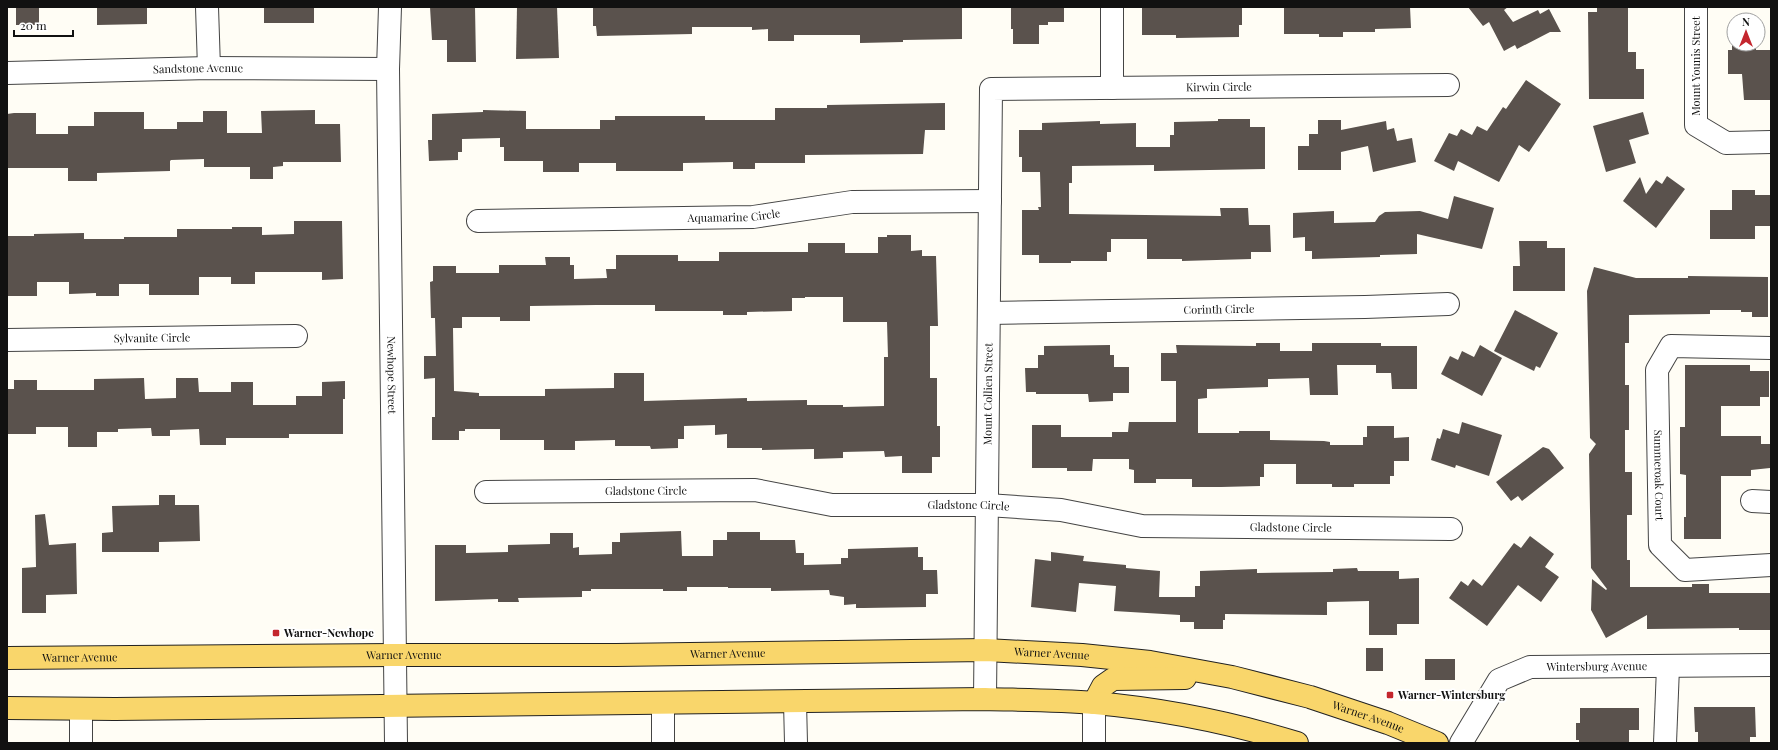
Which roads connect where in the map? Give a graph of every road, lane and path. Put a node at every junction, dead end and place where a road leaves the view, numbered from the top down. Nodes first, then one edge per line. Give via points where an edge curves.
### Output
1 (207, 7) edge
2 (390, 7) edge
3 (1112, 7) edge
4 (1696, 7) edge
5 (209, 68) junction
6 (388, 69) junction
7 (7, 73) edge
8 (1448, 85) dead end
9 (1112, 88) junction
10 (991, 89) joint
11 (1771, 142) edge
12 (990, 201) junction
13 (478, 221) dead end
14 (1448, 304) dead end
15 (989, 313) junction
16 (296, 336) dead end
17 (7, 340) edge
18 (1771, 348) edge
19 (486, 492) dead end
20 (987, 505) junction
21 (1450, 529) dead end
22 (1771, 565) edge
23 (986, 650) junction
24 (394, 655) junction
25 (7, 658) edge
26 (1771, 665) edge
27 (1668, 667) junction
28 (1232, 677) junction
29 (985, 699) junction
30 (795, 702) junction
31 (1094, 703) junction
32 (663, 704) junction
33 (395, 706) junction
34 (7, 708) edge
35 (81, 709) junction
36 (81, 743) edge
37 (396, 743) edge
38 (664, 743) edge
39 (796, 743) edge
40 (1094, 743) edge
41 (1297, 743) edge
42 (1437, 743) edge
43 (1461, 743) edge
44 (1665, 743) edge

1 - 5 street
2 - 6 street, Newhope Street
3 - 9 street
4 - 11 street, Mount Younis Street via 1696,125 1726,143
5 - 6 street, Sandstone Avenue
5 - 7 street, Sandstone Avenue
6 - 24 street, Newhope Street
8 - 9 street, Kirwin Circle
9 - 10 street, Kirwin Circle
10 - 12 street, Mount Collien Street
12 - 13 street, Aquamarine Circle via 852,202 753,217
12 - 15 street, Mount Collien Street
14 - 15 street, Corinth Circle via 1358,308
15 - 20 street, Mount Collien Street
16 - 17 street, Sylvanite Circle
18 - 22 street, Summeroak Court via 1671,346 1657,370 1660,545 1685,570
19 - 20 street, Gladstone Circle via 755,490 832,505
20 - 21 street, Gladstone Circle via 1061,510 1142,526
20 - 23 street, Mount Collien Street
23 - 24 main road, Warner Avenue
23 - 28 main road, Warner Avenue via 1082,655 1150,662
23 - 29 street, Mount Collien Street
24 - 25 main road, Warner Avenue
24 - 33 street, Newhope Street
26 - 27 street, Wintersburg Avenue
27 - 43 street, Wintersburg Avenue via 1530,667 1499,680
27 - 44 street
28 - 31 main road via 1112,679 1103,686
28 - 42 main road, Warner Avenue via 1310,697 1388,723
29 - 30 main road
29 - 31 main road
30 - 32 main road
30 - 39 street
31 - 40 street
31 - 41 main road via 1184,714
32 - 33 main road
32 - 38 street
33 - 35 main road
33 - 37 street, Newhope Street
34 - 35 main road
35 - 36 street

